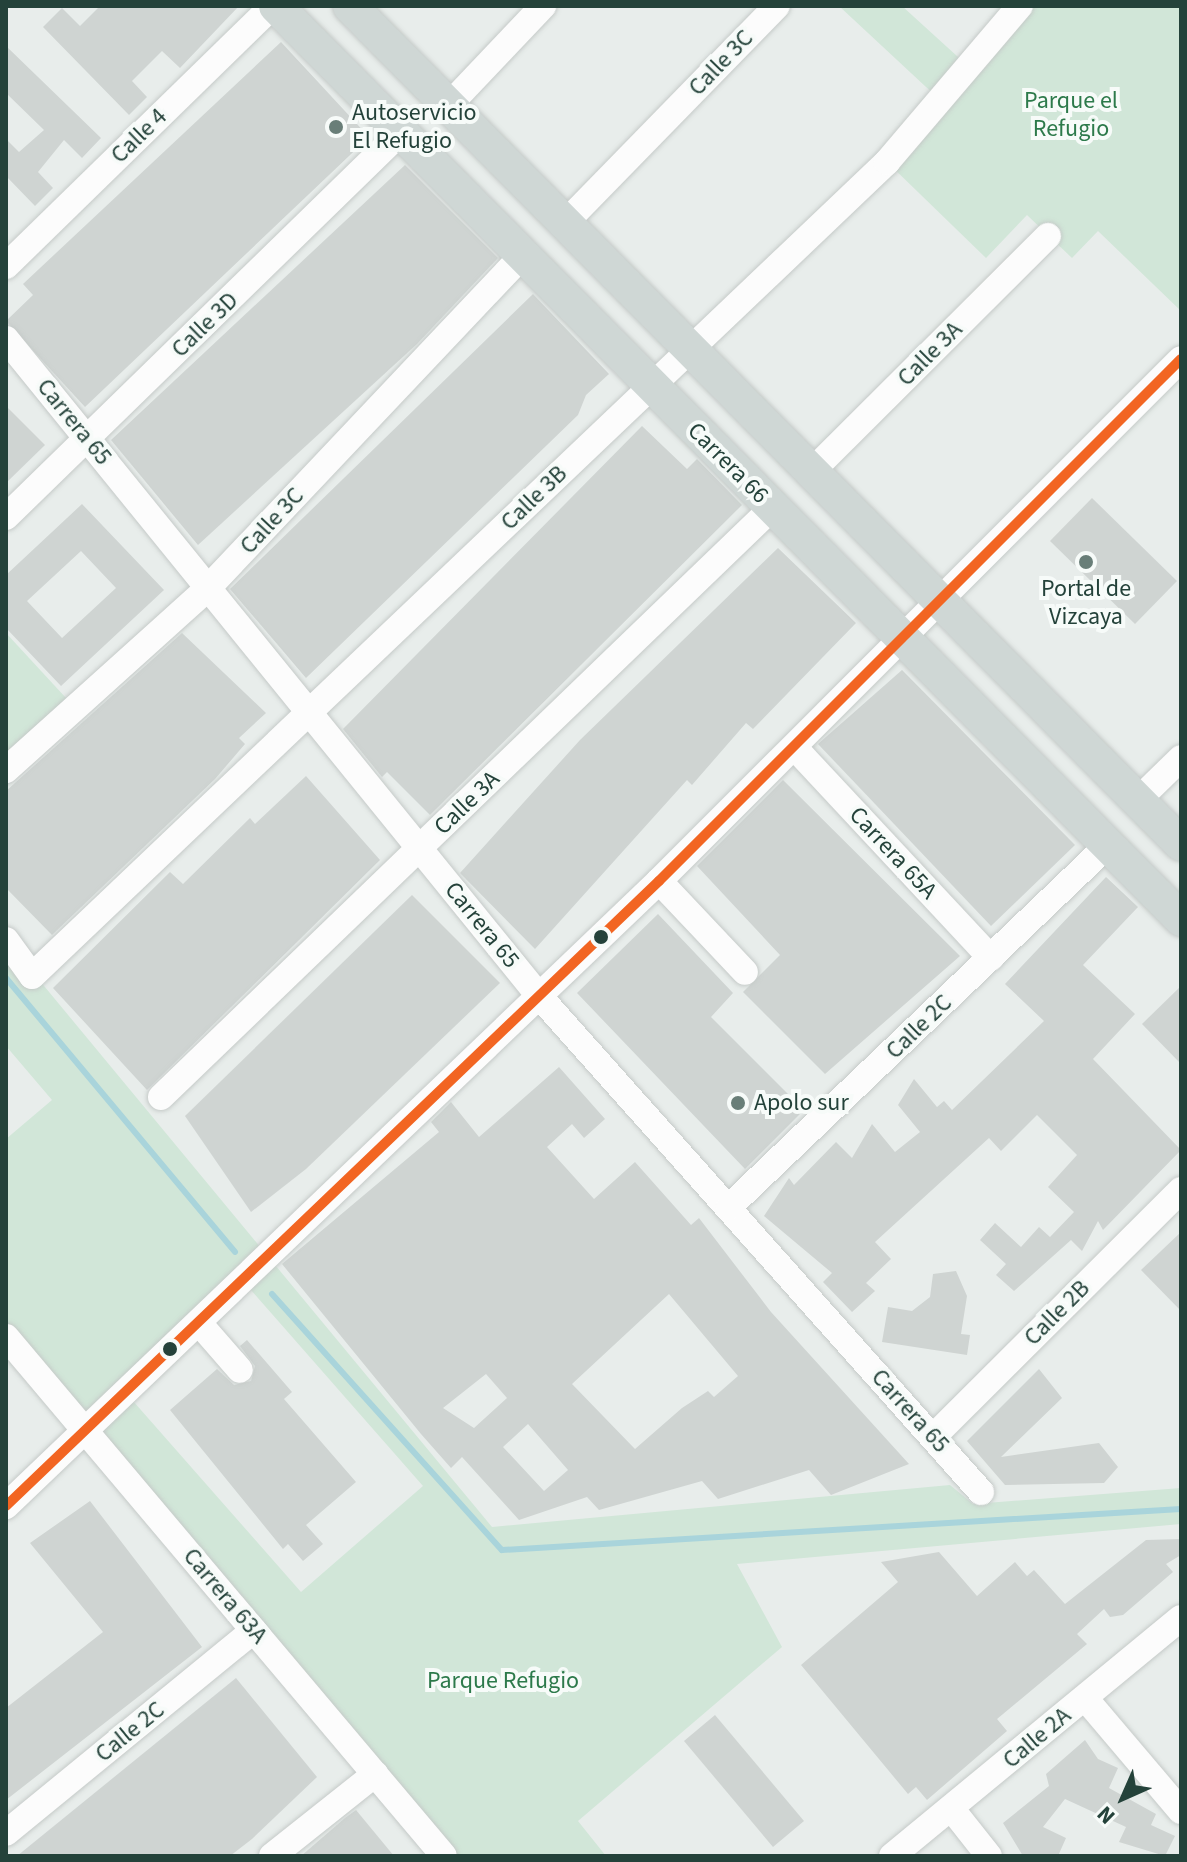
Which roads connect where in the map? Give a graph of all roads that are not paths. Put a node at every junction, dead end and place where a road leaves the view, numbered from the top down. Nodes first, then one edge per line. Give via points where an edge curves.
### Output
1 (274, 6) edge
2 (350, 6) edge
3 (543, 6) edge
4 (777, 6) edge
5 (1020, 6) edge
6 (449, 105) junction
7 (401, 132) junction
8 (565, 223) junction
9 (1048, 236) dead end
10 (522, 256) junction
11 (6, 266) edge
12 (6, 339) edge
13 (690, 349) junction
14 (1181, 359) edge
15 (651, 386) junction
16 (88, 440) junction
17 (812, 471) junction
18 (772, 508) junction
19 (6, 517) edge
20 (208, 588) junction
21 (942, 603) junction
22 (903, 639) junction
23 (309, 713) junction
24 (795, 748) junction
25 (1181, 758) edge
26 (6, 770) edge
27 (1138, 800) junction
28 (1181, 844) edge
29 (1108, 845) junction
30 (420, 849) junction
31 (659, 881) junction
32 (1181, 919) edge
33 (6, 940) edge
34 (991, 958) junction
35 (745, 972) dead end
36 (540, 997) junction
37 (161, 1097) dead end
38 (1181, 1190) edge
39 (729, 1207) junction
40 (199, 1323) junction
41 (6, 1337) edge
42 (240, 1370) dead end
43 (86, 1430) junction
44 (933, 1437) junction
45 (981, 1492) dead end
46 (6, 1506) edge
47 (1181, 1618) edge
48 (254, 1630) junction
49 (1085, 1698) junction
50 (375, 1774) junction
51 (951, 1808) junction
52 (1181, 1811) edge
53 (6, 1833) edge
54 (272, 1856) edge
55 (444, 1856) edge
56 (892, 1856) edge
57 (989, 1856) edge

1 - 7 main road, Carrera 66
1 - 11 street, Calle 4
2 - 6 main road
3 - 6 street
4 - 8 street, Calle 3C
5 - 13 street, Calle 3B via 887,162
6 - 8 main road
7 - 10 main road, Carrera 66
7 - 16 street, Calle 3D
8 - 13 main road
9 - 17 street, Calle 3A
10 - 15 main road, Carrera 66
10 - 20 street, Calle 3C
12 - 16 street, Carrera 65
13 - 15 street, Calle 3B
13 - 17 main road
14 - 21 street
15 - 18 main road, Carrera 66
15 - 23 street, Calle 3B
16 - 19 street, Calle 3D
16 - 20 street, Carrera 65
17 - 21 main road
18 - 22 main road, Carrera 66
18 - 30 street, Calle 3A
20 - 23 street, Carrera 65
20 - 26 street, Calle 3C
21 - 22 street
21 - 27 main road
22 - 24 street
22 - 29 main road, Carrera 66
23 - 30 street, Carrera 65
23 - 33 street, Calle 3B via 32,976
24 - 31 street
24 - 34 street, Carrera 65A
25 - 27 street
27 - 28 main road
29 - 32 main road, Carrera 66
29 - 34 street, Calle 2C
30 - 36 street, Carrera 65
30 - 37 street, Calle 3A
31 - 35 street
31 - 36 street
34 - 39 street, Calle 2C
36 - 39 street, Carrera 65
36 - 40 street
38 - 44 street, Calle 2B
39 - 44 street, Carrera 65
40 - 42 street
40 - 43 street
41 - 43 street, Carrera 63A
43 - 46 street
43 - 48 street, Carrera 63A
44 - 45 street, Carrera 65
47 - 49 street, Calle 2A
48 - 50 street, Carrera 63A
48 - 53 street, Calle 2C
49 - 51 street, Calle 2A
49 - 52 street
50 - 54 street
50 - 55 street, Carrera 63A
51 - 56 street, Calle 2A
51 - 57 street

